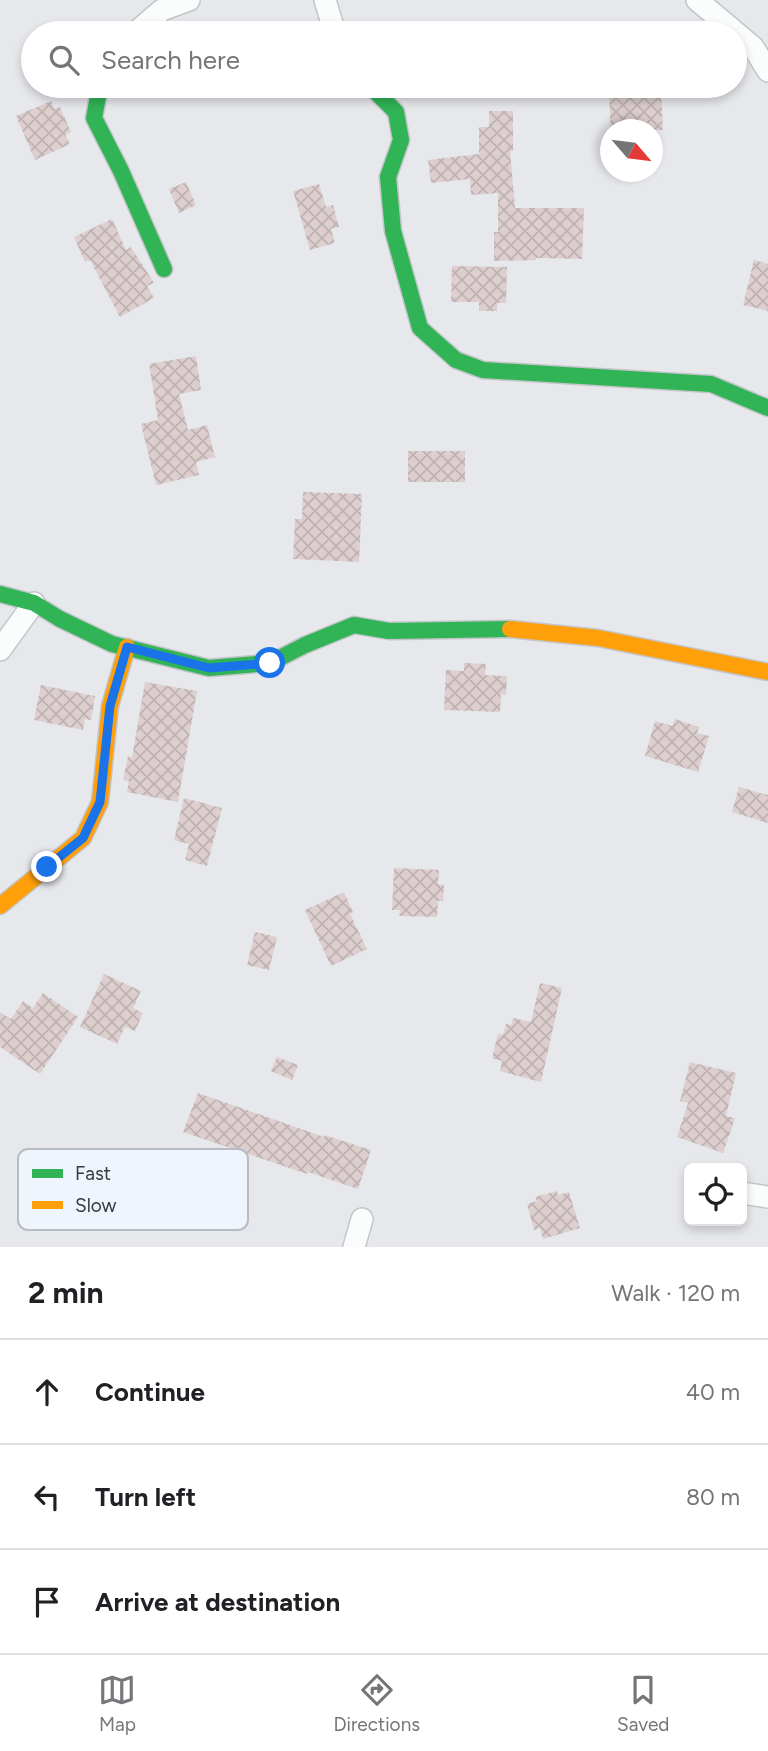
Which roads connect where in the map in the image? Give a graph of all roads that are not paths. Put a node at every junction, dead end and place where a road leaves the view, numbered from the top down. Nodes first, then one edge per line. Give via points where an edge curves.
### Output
1 (189, 0) edge
2 (325, 0) edge
3 (696, 0) edge
4 (149, 21) edge
5 (331, 21) edge
6 (721, 21) edge
7 (747, 42) edge
8 (768, 71) edge
9 (98, 98) edge
10 (382, 98) edge
11 (164, 269) dead end
12 (768, 408) edge
13 (0, 594) edge
14 (34, 603) junction
15 (127, 647) junction
16 (0, 650) edge
17 (768, 672) edge
18 (0, 906) edge
19 (747, 1194) edge
20 (768, 1197) edge
21 (362, 1219) dead end
22 (354, 1247) edge

1 - 4 street via 162,10
2 - 5 street
3 - 6 street
7 - 8 street
9 - 11 street via 94,118
10 - 12 street via 397,112 401,139 388,177 393,231 420,328 456,360 483,370 711,384
13 - 14 street
14 - 15 street
14 - 16 street
15 - 17 street via 209,668 270,663 354,625 389,631 501,628 598,638
15 - 18 street via 110,706 100,802 83,838
19 - 20 street
21 - 22 street

